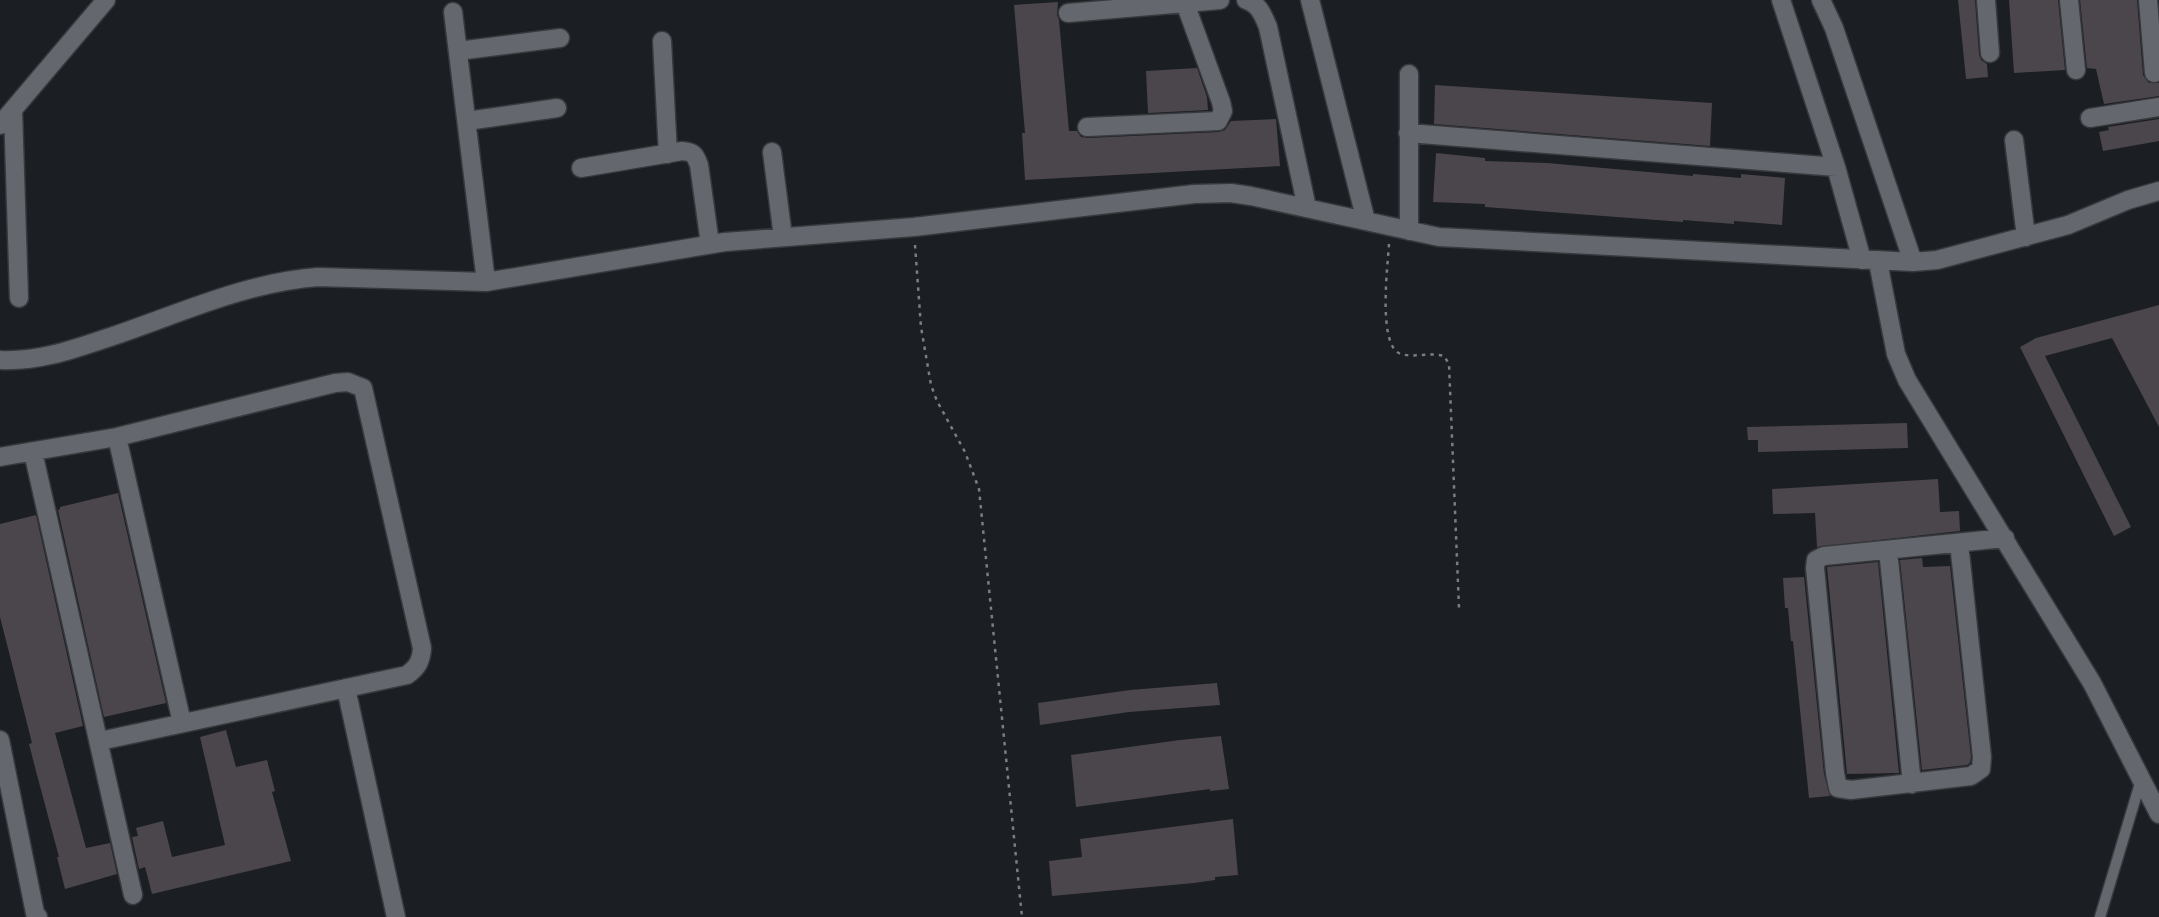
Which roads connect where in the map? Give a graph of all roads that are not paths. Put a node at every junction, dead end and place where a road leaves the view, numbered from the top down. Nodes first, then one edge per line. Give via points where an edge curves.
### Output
1 (106, 0) edge
2 (1220, 0) edge
3 (1246, 0) edge
4 (1310, 0) edge
5 (1782, 0) edge
6 (1821, 0) edge
7 (1986, 0) edge
8 (2069, 0) edge
9 (2148, 0) edge
10 (1185, 3) junction
11 (453, 12) dead end
12 (1068, 13) dead end
13 (560, 38) dead end
14 (662, 41) dead end
15 (458, 51) junction
16 (1990, 53) dead end
17 (2076, 70) dead end
18 (2154, 73) dead end
19 (1409, 74) dead end
20 (2159, 107) edge
21 (557, 108) dead end
22 (13, 110) junction
23 (2090, 117) dead end
24 (467, 121) junction
25 (0, 125) edge
26 (1087, 127) dead end
27 (1408, 133) junction
28 (2014, 140) dead end
29 (772, 152) dead end
30 (668, 154) junction
31 (1836, 167) junction
32 (581, 168) dead end
33 (2159, 191) edge
34 (1307, 208) junction
35 (1366, 221) junction
36 (1409, 231) junction
37 (783, 237) junction
38 (2026, 237) junction
39 (710, 244) junction
40 (1870, 261) junction
41 (1913, 262) junction
42 (9, 270) edge
43 (486, 282) junction
44 (19, 298) dead end
45 (0, 360) edge
46 (117, 438) junction
47 (33, 452) junction
48 (0, 457) edge
49 (2005, 538) junction
50 (1959, 543) junction
51 (1888, 550) junction
52 (346, 688) junction
53 (181, 723) junction
54 (0, 740) edge
55 (100, 741) junction
56 (2141, 779) junction
57 (1912, 783) junction
58 (2159, 814) edge
59 (133, 895) dead end
60 (38, 917) edge
61 (396, 917) edge
62 (2100, 917) edge

1 - 22 street
2 - 10 street
3 - 34 street via 1260,10 1268,27
4 - 35 street
5 - 31 street
6 - 41 street
7 - 16 street
8 - 17 street
9 - 18 street
10 - 12 street
10 - 26 street via 1221,103 1219,121
11 - 15 street
13 - 15 street
14 - 30 street
15 - 24 street
19 - 27 street
20 - 23 street
21 - 24 street
22 - 25 street
22 - 42 street
24 - 43 street
27 - 31 street
27 - 36 street
28 - 38 street
29 - 37 street
30 - 32 street
30 - 39 street via 696,155
31 - 40 street
33 - 38 street
34 - 35 street
34 - 37 street via 1213,193
35 - 36 street
36 - 40 street via 1491,241
37 - 39 street
38 - 41 street
39 - 43 street
40 - 41 street
40 - 49 street via 1901,368
42 - 44 street
43 - 45 street via 294,279 260,286 68,351
46 - 47 street
46 - 52 street via 335,383 363,388 422,648 421,661 407,675
46 - 53 street
47 - 48 street
47 - 55 street
49 - 50 street
49 - 56 street via 2092,682
50 - 51 street
50 - 57 street via 1981,769 1970,776
51 - 57 street
51 - 57 street via 1824,556 1815,564 1835,773 1838,788 1845,790
52 - 53 street
52 - 61 street
53 - 55 street
54 - 60 street
55 - 59 street
56 - 58 street
56 - 62 lane

